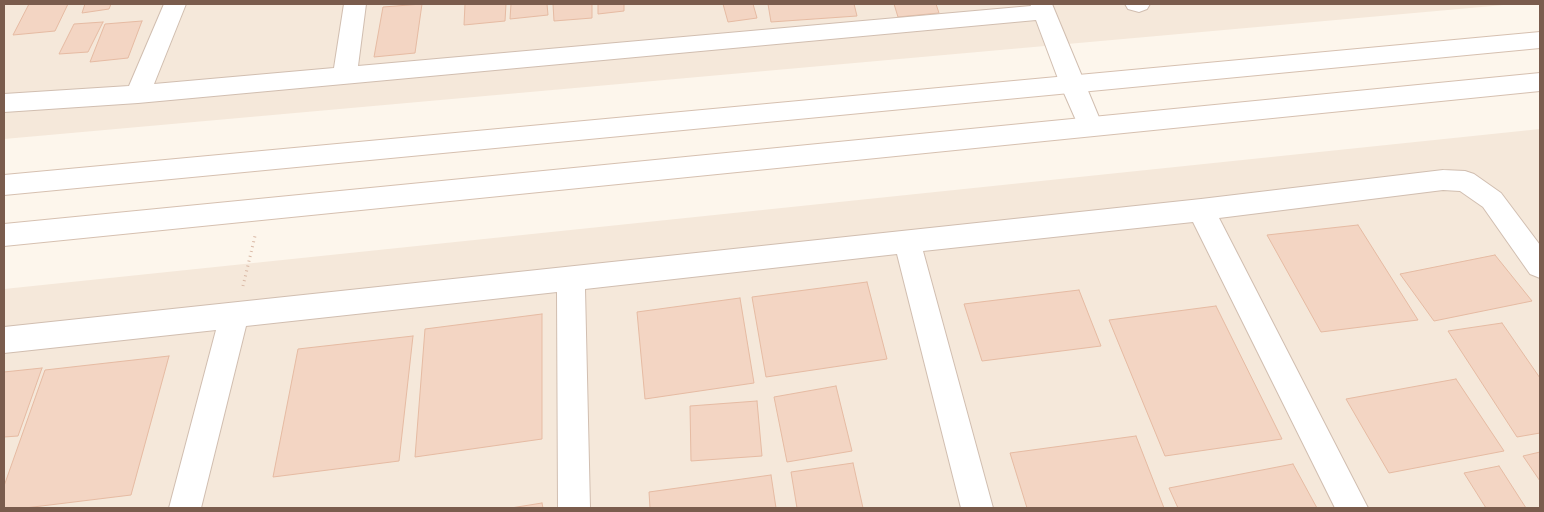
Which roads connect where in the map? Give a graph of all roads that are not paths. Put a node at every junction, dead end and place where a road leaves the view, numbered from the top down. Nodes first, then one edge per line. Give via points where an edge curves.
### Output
1 (175, 4) edge
2 (355, 4) edge
3 (1043, 8) edge
4 (949, 12) edge
5 (1540, 40) edge
6 (345, 75) junction
7 (1540, 82) edge
8 (1072, 84) junction
9 (138, 94) junction
10 (4, 103) edge
11 (1091, 127) junction
12 (4, 185) edge
13 (1201, 210) junction
14 (4, 235) edge
15 (907, 242) junction
16 (1540, 266) edge
17 (571, 278) junction
18 (235, 314) junction
19 (4, 340) edge
20 (185, 508) edge
21 (574, 508) edge
22 (977, 508) edge
23 (1352, 508) edge

1 - 9 street
2 - 6 street
3 - 4 street
3 - 8 street
4 - 6 street
5 - 8 street
6 - 9 street
7 - 11 street
8 - 11 street
8 - 12 street
9 - 10 street
11 - 14 street
13 - 15 street
13 - 16 street via 1443,180 1465,181 1492,200
13 - 23 street
15 - 17 street
15 - 22 street
17 - 18 street
17 - 21 street
18 - 19 street
18 - 20 street

